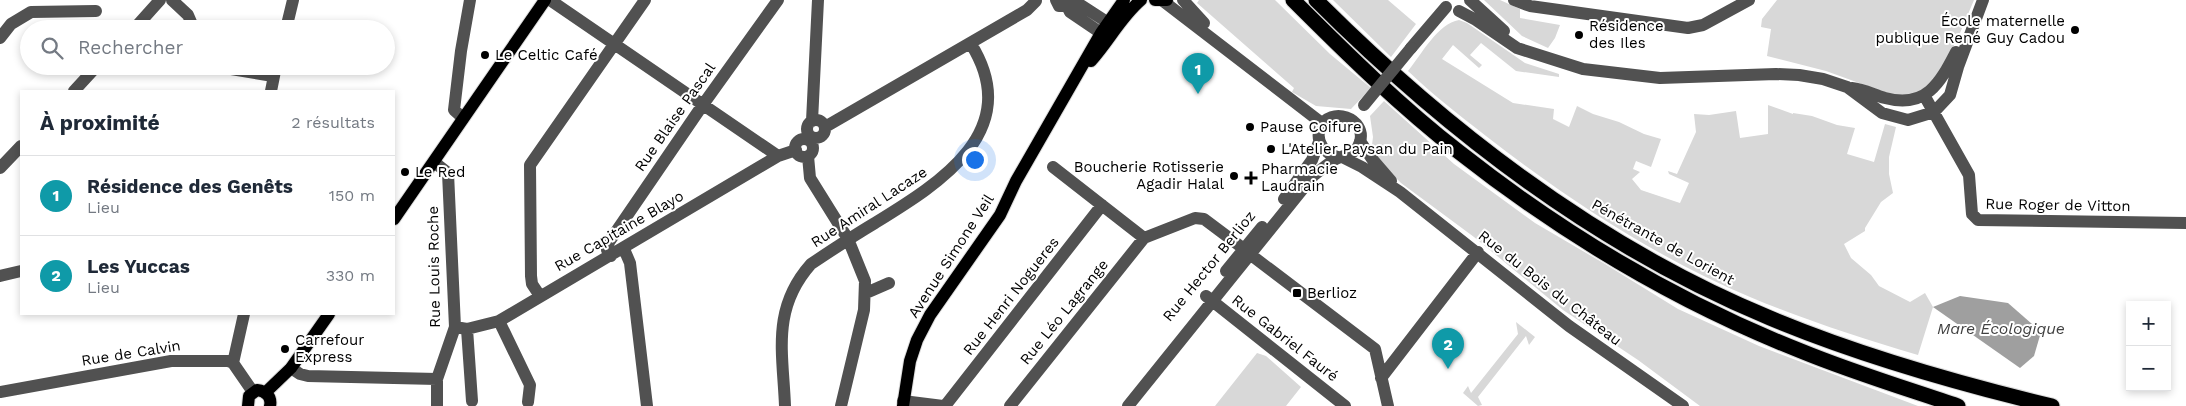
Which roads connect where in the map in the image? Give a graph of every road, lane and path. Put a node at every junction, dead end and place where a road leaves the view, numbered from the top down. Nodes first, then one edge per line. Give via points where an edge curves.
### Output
1 (160, 0) edge
2 (172, 0) edge
3 (293, 0) edge
4 (470, 0) edge
5 (545, 0) edge
6 (550, 0) edge
7 (645, 0) edge
8 (778, 0) edge
9 (818, 0) edge
10 (1124, 0) edge
11 (1141, 0) edge
12 (1161, 0) edge
13 (1183, 0) edge
14 (1281, 0) edge
15 (1292, 0) edge
16 (1316, 0) edge
17 (1328, 0) edge
18 (1469, 0) edge
19 (1514, 0) edge
20 (1750, 0) edge
21 (1982, 0) edge
22 (1054, 1) edge
23 (1444, 2) edge
24 (96, 11) dead end
25 (1459, 11) junction
26 (142, 20) edge
27 (190, 20) edge
28 (288, 20) edge
29 (1104, 27) junction
30 (0, 38) edge
31 (614, 44) junction
32 (972, 44) junction
33 (1540, 57) junction
34 (1239, 58) junction
35 (89, 75) edge
36 (274, 75) edge
37 (1076, 78) junction
38 (1847, 87) junction
39 (75, 90) edge
40 (271, 90) edge
41 (1390, 94) junction
42 (1924, 94) junction
43 (702, 106) junction
44 (1934, 112) junction
45 (1443, 117) junction
46 (463, 118) junction
47 (1354, 121) junction
48 (1323, 124) junction
49 (810, 139) junction
50 (1360, 141) junction
51 (1320, 142) junction
52 (20, 147) edge
53 (778, 156) junction
54 (1340, 157) junction
55 (434, 162) junction
56 (1053, 167) dead end
57 (0, 168) edge
58 (1400, 192) junction
59 (1102, 205) junction
60 (395, 218) edge
61 (2186, 223) edge
62 (1144, 238) junction
63 (848, 239) junction
64 (624, 248) junction
65 (1247, 252) junction
66 (1478, 252) junction
67 (611, 256) junction
68 (20, 271) edge
69 (0, 276) edge
70 (890, 283) dead end
71 (866, 293) junction
72 (540, 296) junction
73 (1209, 299) junction
74 (244, 315) edge
75 (328, 315) edge
76 (499, 321) junction
77 (461, 328) junction
78 (233, 363) junction
79 (291, 368) junction
80 (1381, 378) junction
81 (437, 379) junction
82 (0, 392) edge
83 (259, 392) junction
84 (472, 401) dead end
85 (528, 402) dead end
86 (903, 403) edge
87 (1128, 404) edge
88 (248, 406) edge
89 (270, 406) edge
90 (436, 406) edge
91 (647, 406) edge
92 (785, 406) edge
93 (840, 406) edge
94 (944, 406) edge
95 (1010, 406) edge
96 (1345, 406) edge
97 (1388, 406) edge
98 (1683, 406) edge
99 (1958, 406) edge
100 (2052, 406) edge

1 - 26 street
2 - 27 street
3 - 28 street
4 - 46 street via 454,110
5 - 46 main road
6 - 31 street
7 - 31 street
8 - 43 street, Rue Blaise Pascal
9 - 49 street
10 - 29 main road, Avenue Simone Veil
11 - 37 main road, Avenue Simone Veil
12 - 34 street
13 - 34 street
14 - 41 highway via 1316,34
15 - 41 highway
16 - 45 highway, Pénétrante de Lorient
17 - 45 highway
18 - 25 street
18 - 33 street via 1517,43
19 - 20 street via 1530,6 1688,28 1703,25
21 - 42 street via 1943,78
21 - 44 street via 1950,95
22 - 29 street via 1076,2
22 - 32 street, Rue Capitaine Blayo via 1027,10
23 - 25 street via 1452,11
23 - 47 street, bridge
24 - 30 street via 31,12 11,24
25 - 33 street via 1517,48
29 - 37 main road, Avenue Simone Veil
31 - 43 street
31 - 72 street via 530,165 531,276
32 - 49 street, Rue Capitaine Blayo
32 - 63 street, Rue Amiral Lacaze via 985,70 989,93 984,123 974,141 938,182
33 - 38 street via 1583,69 1641,76 1682,78 1776,74 1823,79
34 - 48 street
35 - 39 street
36 - 40 street
37 - 86 main road, Avenue Simone Veil via 1000,215 930,315 910,361
38 - 42 street via 1896,100
38 - 44 street via 1882,113 1895,118 1908,120
41 - 99 highway via 1459,152 1545,215 1676,293 1800,351
42 - 44 street, Rue Roger de Vitton
43 - 53 street
43 - 67 street, Rue Blaise Pascal via 609,242 607,250
44 - 61 street, Rue Roger de Vitton via 1969,175 1972,214 1978,220
45 - 100 highway, Pénétrante de Lorient via 1512,170 1597,227 1684,277 1768,318 1900,366
46 - 55 main road
47 - 48 street via 1338,116
47 - 50 street via 1360,130
48 - 51 street
49 - 53 street, Rue Capitaine Blayo
49 - 63 street via 810,178
50 - 54 street via 1354,152
50 - 58 street, Rue du Bois du Château
51 - 54 street via 1326,153
51 - 65 street, Rue Hector Berlioz via 1312,160
52 - 57 street
53 - 64 street, Rue Capitaine Blayo
54 - 58 street, Rue du Bois du Château
54 - 65 street, Rue Hector Berlioz via 1314,175
55 - 60 main road
55 - 77 street, Rue Louis Roche via 448,173
56 - 59 street
58 - 66 street, Rue du Bois du Château
59 - 62 street
59 - 94 street, Rue Henri Nogueres
62 - 65 street via 1195,218 1204,219
62 - 95 street, Rue Léo Lagrange
63 - 71 street via 865,281
63 - 92 street, Rue Amiral Lacaze via 811,264 792,290 782,329 780,358
64 - 67 street, Rue Capitaine Blayo
64 - 91 street via 630,263
65 - 73 street, Rue Hector Berlioz
65 - 80 street via 1375,349
66 - 80 street
66 - 98 street, Rue du Bois du Château via 1569,326
67 - 72 street, Rue Capitaine Blayo
68 - 69 street
70 - 71 street
71 - 93 street
72 - 76 street, Rue Capitaine Blayo
73 - 87 street, Rue Hector Berlioz
73 - 96 street, Rue Gabriel Fauré
74 - 78 street
75 - 79 main road
76 - 77 street, Rue Capitaine Blayo
76 - 85 street via 530,385
77 - 81 street, Rue Louis Roche
77 - 84 street
78 - 82 street, Rue de Calvin via 171,361
78 - 83 street
79 - 81 street via 308,376
79 - 83 main road
80 - 97 street
81 - 90 street, Rue Louis Roche
83 - 88 main road via 247,401
83 - 89 main road via 271,402
86 - 94 street

